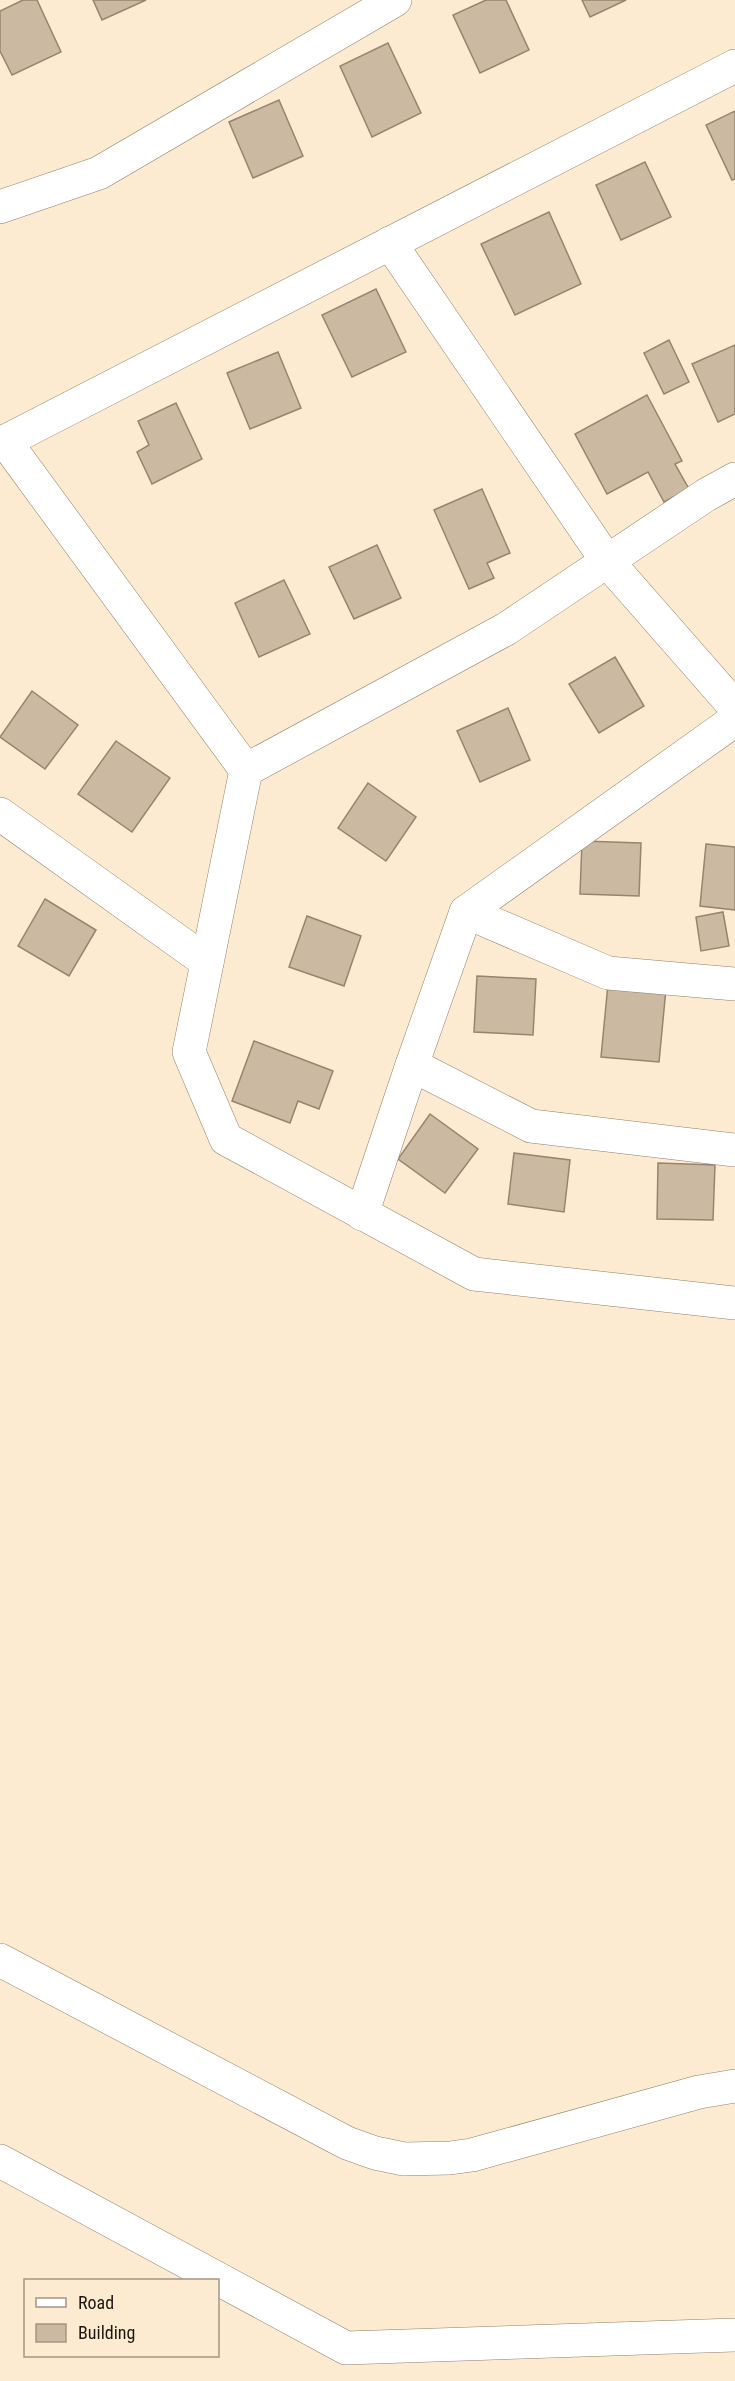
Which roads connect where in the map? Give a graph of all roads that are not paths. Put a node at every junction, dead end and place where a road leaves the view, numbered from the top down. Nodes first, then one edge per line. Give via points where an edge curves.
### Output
1 (395, 0) edge
2 (735, 66) edge
3 (0, 207) edge
4 (390, 243) junction
5 (3, 442) edge
6 (735, 479) edge
7 (607, 561) junction
8 (735, 707) edge
9 (735, 720) edge
10 (246, 770) junction
11 (0, 814) edge
12 (466, 912) junction
13 (207, 962) junction
14 (735, 984) edge
15 (412, 1065) junction
16 (735, 1150) edge
17 (362, 1214) junction
18 (735, 1303) edge
19 (0, 1960) edge
20 (735, 2086) edge
21 (0, 2161) edge
22 (218, 2279) edge
23 (219, 2279) edge
24 (735, 2335) edge

1 - 3 street via 99,173
2 - 4 street
4 - 5 street
4 - 7 street
5 - 10 street
6 - 7 street
7 - 8 street
7 - 10 street via 506,629
9 - 12 street
10 - 13 street
11 - 13 street
12 - 14 street via 608,973
12 - 15 street
13 - 17 street via 189,1052 225,1139
15 - 16 street via 531,1126
15 - 17 street
17 - 18 street via 474,1274
19 - 20 street via 347,2143 404,2159 472,2155 699,2092
21 - 22 street
23 - 24 street via 346,2348

